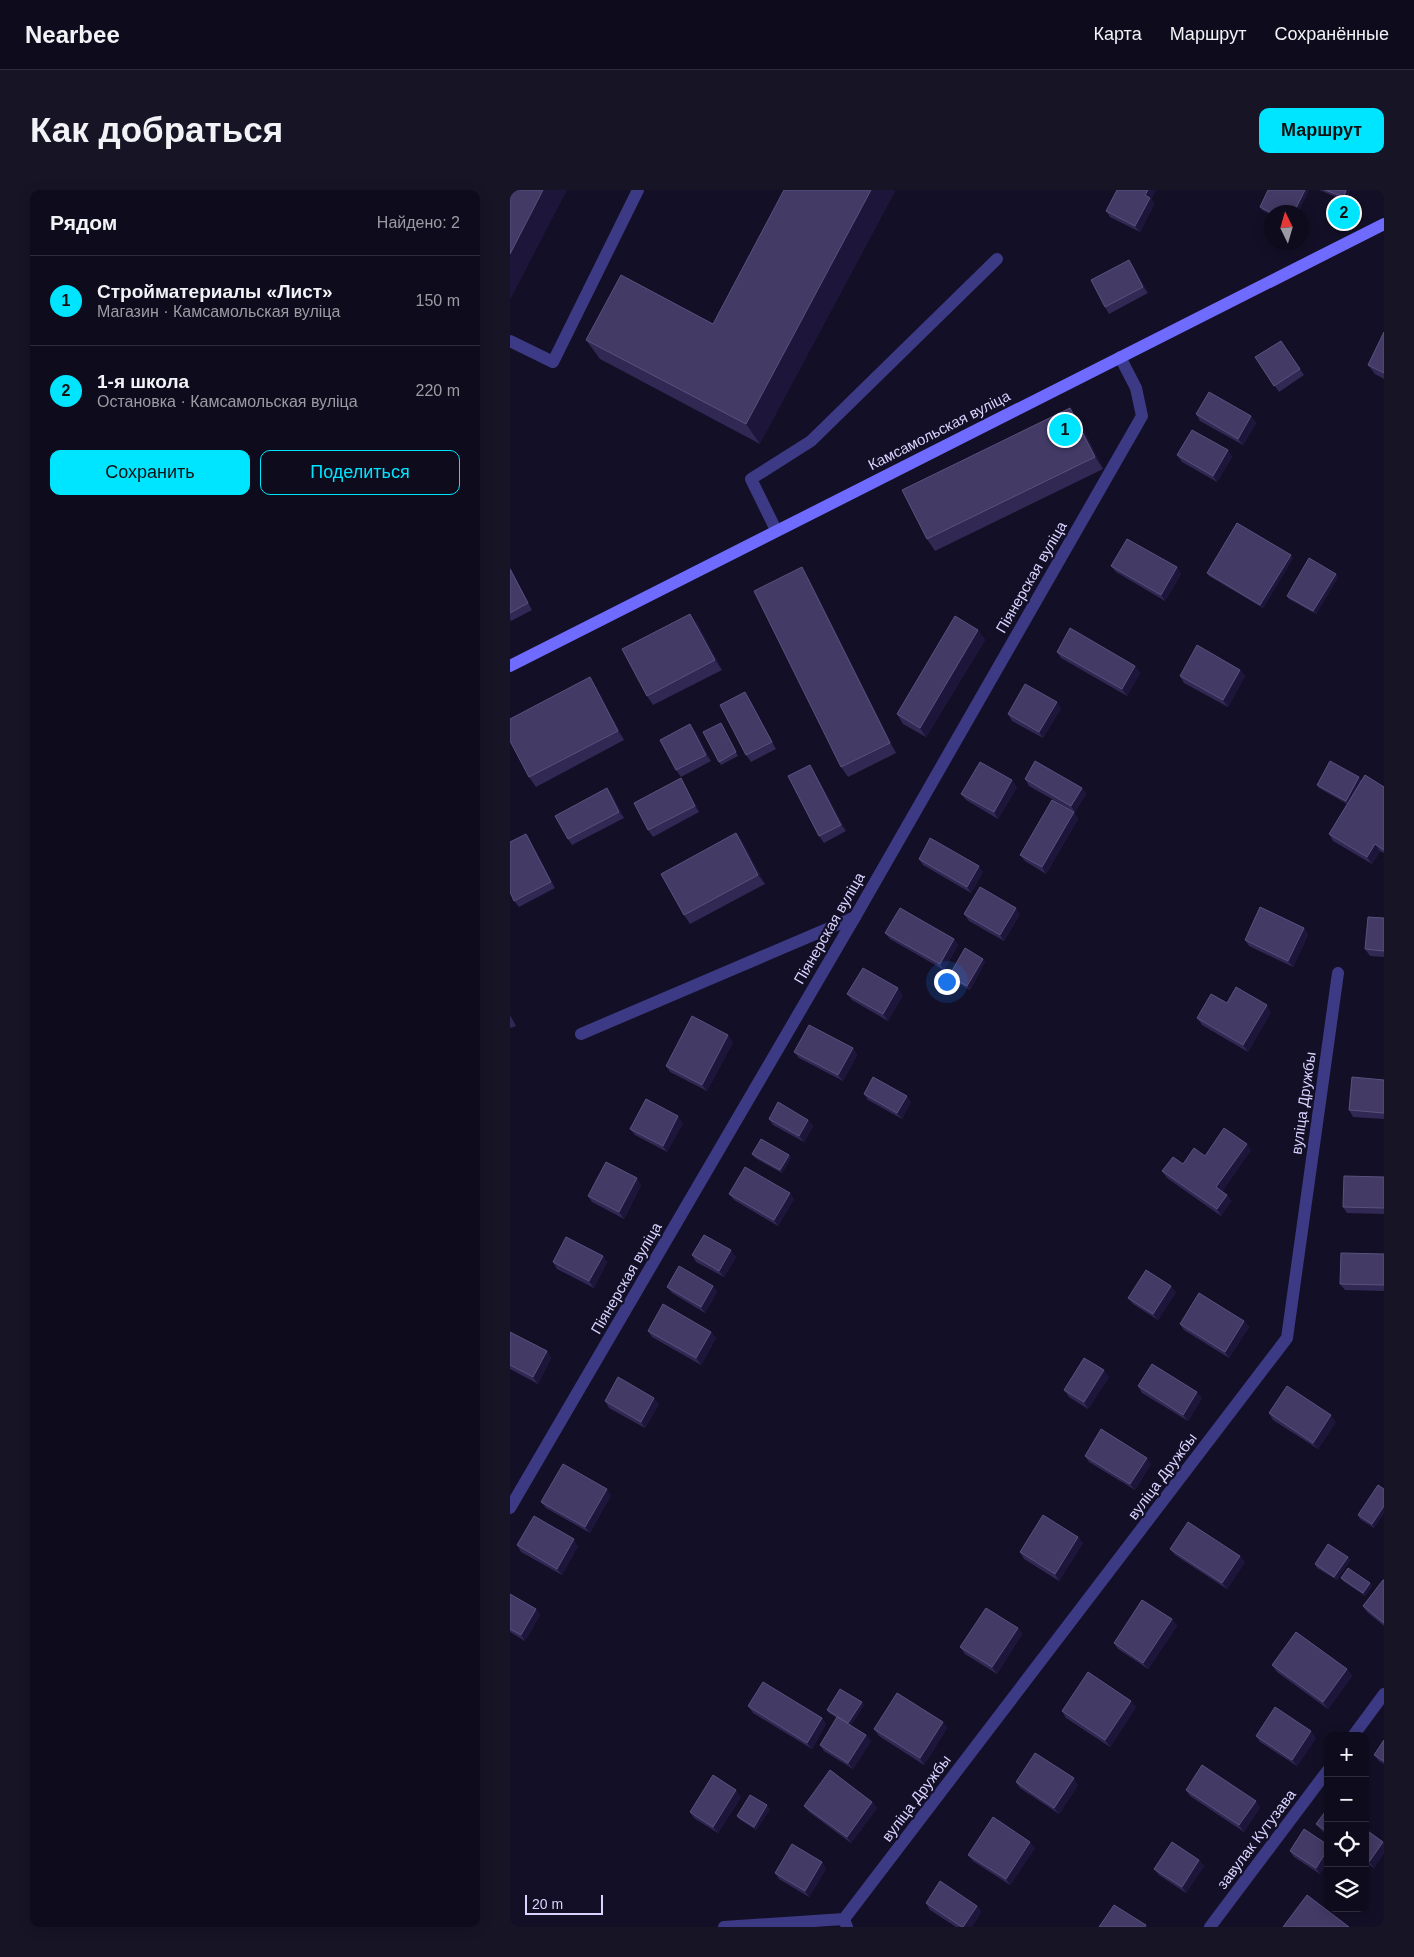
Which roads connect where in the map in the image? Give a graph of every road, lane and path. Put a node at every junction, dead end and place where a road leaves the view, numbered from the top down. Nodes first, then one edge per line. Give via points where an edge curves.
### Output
1 (638, 190) edge
2 (1384, 224) edge
3 (998, 259) dead end
4 (510, 341) edge
5 (1120, 357) junction
6 (776, 530) junction
7 (510, 666) edge
8 (855, 917) junction
9 (1338, 974) dead end
10 (581, 1034) dead end
11 (510, 1508) edge
12 (1384, 1694) edge
13 (1356, 1732) edge
14 (1324, 1775) edge
15 (845, 1923) edge
16 (724, 1927) edge
17 (1210, 1927) edge

1 - 4 street via 553,362
2 - 5 main road, Камсамольская вуліца
3 - 6 street via 811,441 751,479
5 - 6 main road, Камсамольская вуліца
5 - 8 street, Піянерская вуліца via 1136,388 1142,416
6 - 7 main road, Камсамольская вуліца
8 - 10 street
8 - 11 street, Піянерская вуліца
9 - 15 street, вуліца Дружбы via 1287,1338
12 - 13 street
14 - 17 street, завулак Кутузава
15 - 16 street

